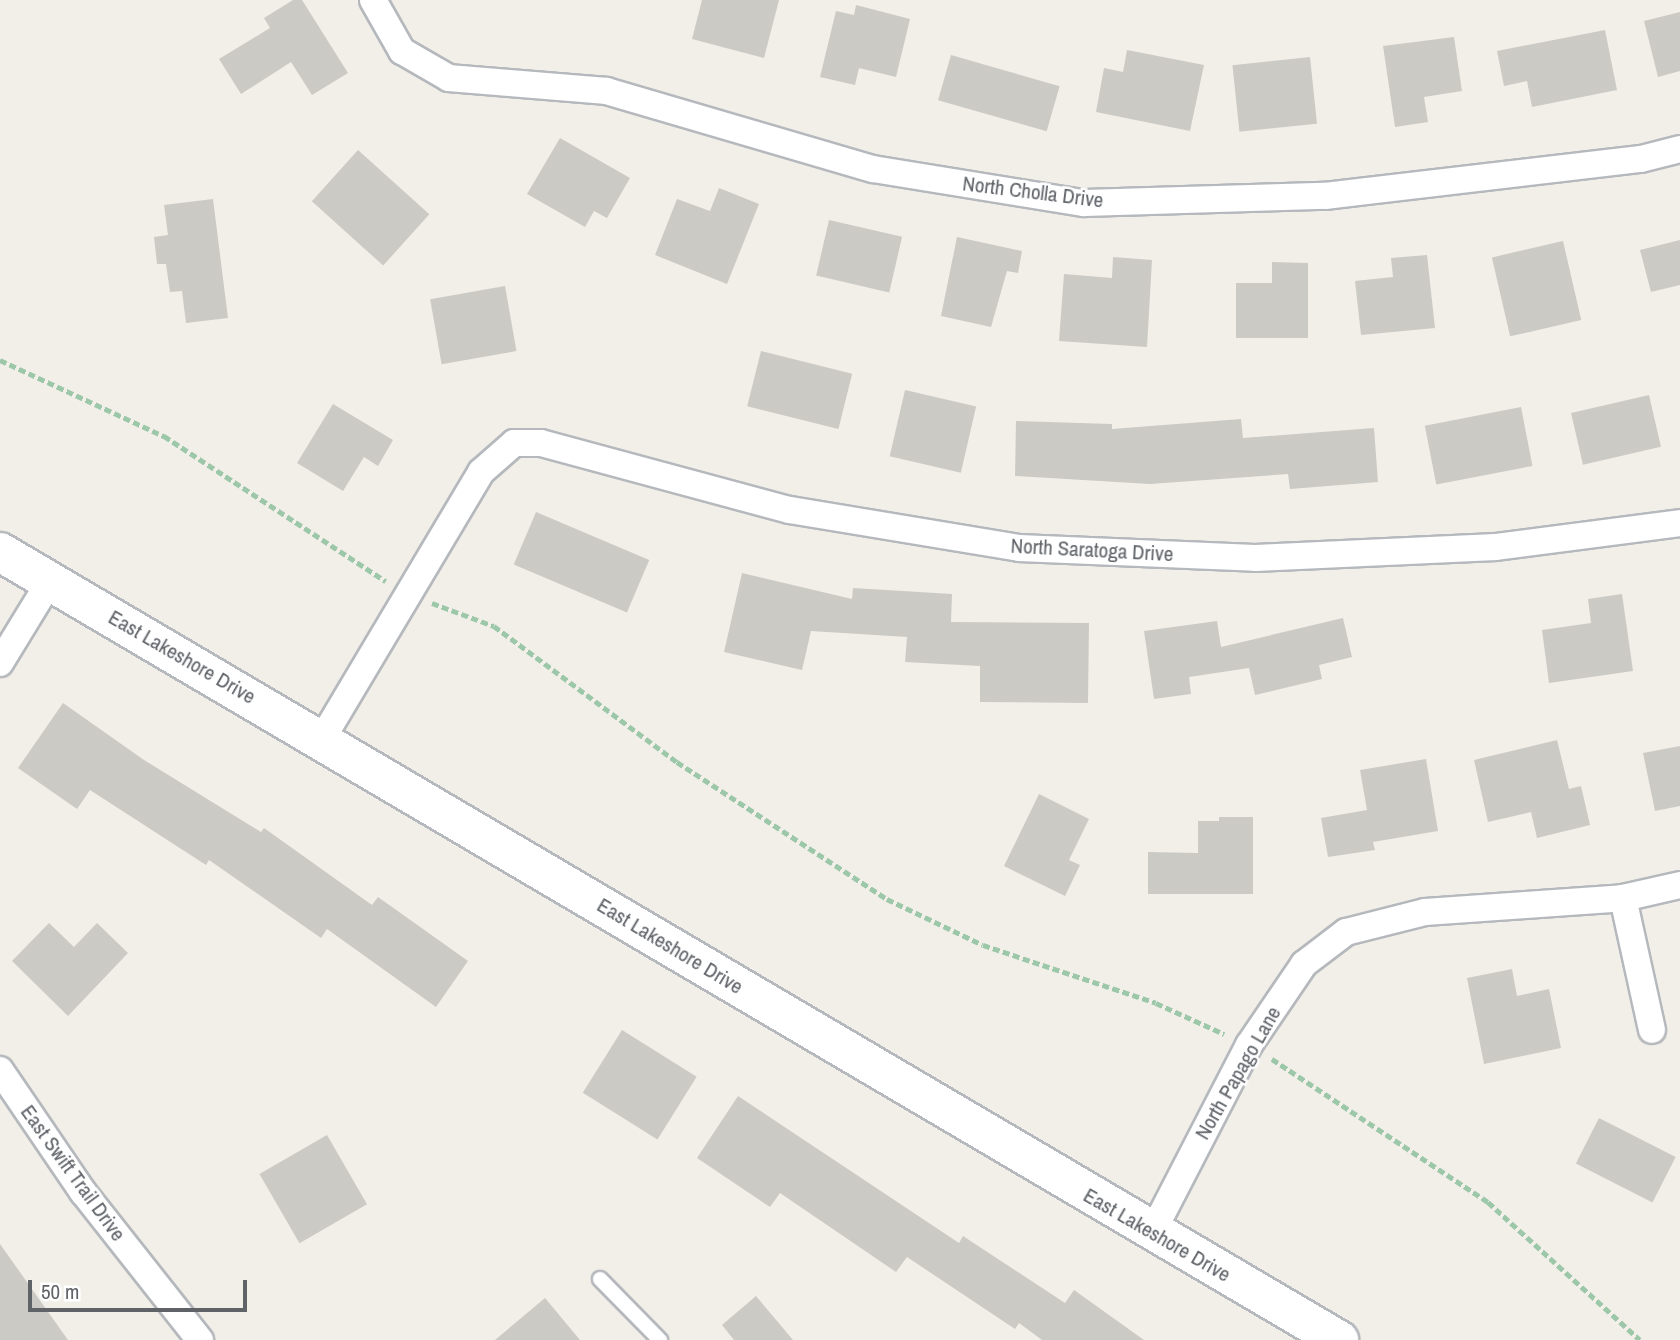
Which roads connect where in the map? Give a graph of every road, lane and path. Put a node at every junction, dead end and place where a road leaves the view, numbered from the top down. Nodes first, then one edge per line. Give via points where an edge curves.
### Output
1 (373, 0) edge
2 (1680, 149) edge
3 (0, 360) edge
4 (1680, 523) edge
5 (0, 552) edge
6 (50, 581) junction
7 (409, 594) junction
8 (0, 663) edge
9 (322, 739) junction
10 (1680, 885) edge
11 (1623, 898) junction
12 (1652, 1030) dead end
13 (1249, 1045) junction
14 (0, 1070) edge
15 (1152, 1233) junction
16 (600, 1279) dead end
17 (200, 1340) edge
18 (660, 1340) edge
19 (1339, 1340) edge
20 (1640, 1340) edge

1 - 2 street, North Cholla Drive via 402,51 449,78 606,91 873,169 1084,203 1325,196 1641,159
3 - 7 path via 164,436 337,553
4 - 7 street, North Saratoga Drive via 1496,547 1255,558 1019,548 790,510 541,443 514,443 481,472
5 - 6 main road, East Lakeshore Drive
6 - 8 street
6 - 9 main road, East Lakeshore Drive
7 - 9 street
7 - 13 path via 494,626 677,762 887,899 983,946 1156,1003
9 - 15 main road, East Lakeshore Drive
10 - 11 street, North Papago Lane
11 - 12 street
11 - 13 street, North Papago Lane via 1425,912 1346,932 1304,964
13 - 15 street, North Papago Lane
13 - 20 path via 1488,1202
14 - 17 street, East Swift Trail Drive via 83,1192
15 - 19 main road, East Lakeshore Drive
16 - 18 lane

